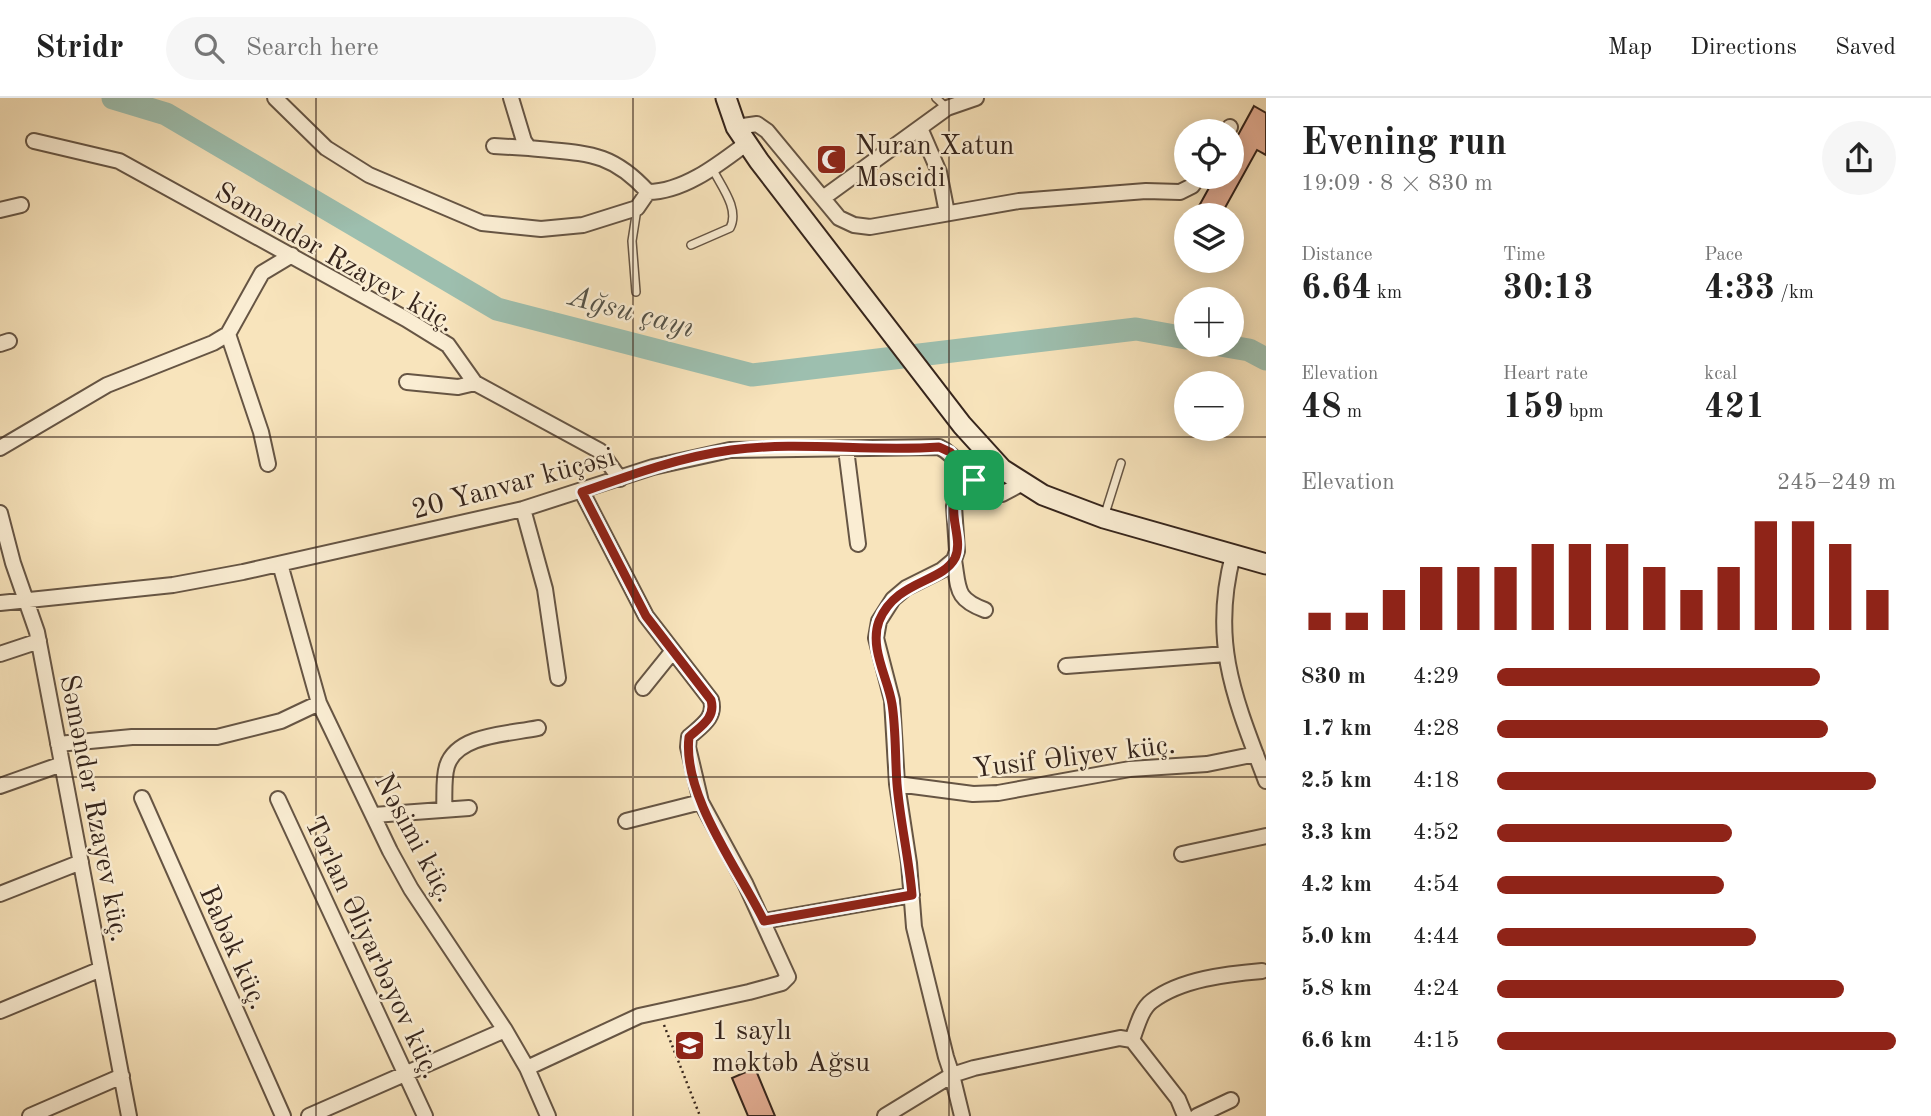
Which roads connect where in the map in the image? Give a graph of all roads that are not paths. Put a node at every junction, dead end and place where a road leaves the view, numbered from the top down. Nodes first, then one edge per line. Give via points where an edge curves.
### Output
1 (275, 98) edge
2 (511, 98) edge
3 (726, 98) edge
4 (976, 98) edge
5 (944, 101) edge
6 (920, 128) junction
7 (741, 135) junction
8 (34, 141) dead end
9 (495, 146) dead end
10 (529, 148) junction
11 (712, 168) junction
12 (1186, 189) edge
13 (648, 192) junction
14 (823, 198) junction
15 (21, 205) dead end
16 (637, 208) junction
17 (0, 210) edge
18 (947, 214) junction
19 (691, 245) dead end
20 (292, 255) junction
21 (636, 292) dead end
22 (228, 334) junction
23 (407, 382) dead end
24 (475, 383) junction
25 (0, 448) edge
26 (846, 449) junction
27 (1121, 463) dead end
28 (268, 464) dead end
29 (620, 478) junction
30 (974, 480) junction
31 (1021, 484) junction
32 (582, 492) junction
33 (523, 509) junction
34 (0, 513) edge
35 (1104, 518) junction
36 (858, 544) dead end
37 (1233, 555) junction
38 (954, 560) junction
39 (280, 564) junction
40 (1266, 564) edge
41 (26, 598) junction
42 (0, 603) edge
43 (985, 610) dead end
44 (39, 641) junction
45 (672, 652) junction
46 (0, 654) edge
47 (1226, 654) junction
48 (1066, 666) dead end
49 (558, 678) dead end
50 (643, 688) dead end
51 (319, 703) junction
52 (538, 728) dead end
53 (58, 744) junction
54 (1256, 754) junction
55 (62, 764) junction
56 (1266, 781) edge
57 (897, 784) junction
58 (0, 786) edge
59 (142, 798) dead end
60 (278, 799) dead end
61 (701, 803) junction
62 (469, 808) dead end
63 (444, 810) junction
64 (374, 815) junction
65 (626, 821) dead end
66 (1266, 836) edge
67 (1182, 854) dead end
68 (80, 862) junction
69 (0, 894) edge
70 (912, 895) junction
71 (764, 921) junction
72 (101, 968) junction
73 (1262, 971) dead end
74 (0, 1011) edge
75 (505, 1030) junction
76 (1132, 1040) junction
77 (527, 1068) junction
78 (405, 1074) junction
79 (952, 1075) junction
80 (122, 1076) junction
81 (1231, 1100) dead end
82 (30, 1116) edge
83 (129, 1116) edge
84 (283, 1116) edge
85 (309, 1116) edge
86 (425, 1116) edge
87 (548, 1116) edge
88 (885, 1116) edge
89 (962, 1116) edge
90 (1185, 1116) edge
91 (1197, 1116) edge

1 - 16 street via 326,148 369,175 482,223 541,229 583,225
2 - 10 street
3 - 7 main road
4 - 5 street
5 - 6 street
6 - 14 street
6 - 18 street via 939,172
7 - 11 street
7 - 14 street via 757,124 767,131
7 - 31 main road via 962,425 988,457
8 - 20 street, Səməndər Rzayev küç. via 119,162
9 - 10 street
10 - 13 street via 608,159 627,169
11 - 13 street via 676,186
11 - 19 lane via 734,220 730,228
12 - 18 street via 1019,201
13 - 16 street
14 - 18 street via 839,218 854,225 870,227
15 - 17 street
16 - 21 lane via 632,241
20 - 22 street via 262,273
20 - 24 street, Səməndər Rzayev küç. via 448,345
22 - 25 street via 107,385
22 - 28 street
23 - 24 street via 458,387
24 - 29 street, Səməndər Rzayev küç. via 600,451
26 - 29 street, 20 Yanvar küçəsi via 730,450
26 - 30 street, 20 Yanvar küçəsi via 939,447 950,452
26 - 36 street
27 - 35 lane
29 - 32 street, 20 Yanvar küçəsi
30 - 31 street, 20 Yanvar küçəsi via 1002,494
30 - 38 street via 958,495 954,506
31 - 35 main road
32 - 33 street, 20 Yanvar küçəsi
32 - 45 street via 646,616
33 - 39 street, 20 Yanvar küçəsi
33 - 49 street via 545,589
34 - 41 street, Səməndər Rzayev küç.
35 - 37 main road
37 - 40 main road
37 - 47 street via 1222,615
38 - 43 street via 961,596
38 - 57 street via 906,587 879,621 876,638 892,700
39 - 41 street, 20 Yanvar küçəsi via 173,585
39 - 51 street, Nəsimi küç.
41 - 42 street, 20 Yanvar küçəsi
41 - 44 street, Səməndər Rzayev küç.
44 - 46 street
44 - 53 street, Səməndər Rzayev küç.
45 - 50 street
45 - 61 street via 714,710 689,737
47 - 48 street
47 - 54 street via 1234,697
51 - 53 street via 228,736 132,737
51 - 64 street, Nəsimi küç.
52 - 63 street via 457,749 447,766
53 - 55 street, Səməndər Rzayev küç.
54 - 56 street
54 - 57 street, Yusif Əliyev küç. via 1207,764 1130,769 998,793
55 - 58 street
55 - 68 street, Səməndər Rzayev küç.
57 - 70 street
59 - 84 street, Babək küç.
60 - 78 street, Tərlan Əliyarbəyov küç.
61 - 65 street
61 - 71 street
62 - 63 street
63 - 64 street
64 - 75 street, Nəsimi küç. via 411,889
66 - 67 street
68 - 69 street
68 - 72 street, Səməndər Rzayev küç.
70 - 71 street
70 - 79 street via 914,927
71 - 77 street via 787,970 782,983 658,1010
72 - 74 street
72 - 80 street, Səməndər Rzayev küç.
73 - 76 street via 1215,975 1151,1002
75 - 77 street, Nəsimi küç.
75 - 78 street
76 - 79 street via 1120,1038
76 - 90 street via 1178,1099
77 - 87 street, Nəsimi küç.
78 - 85 street
78 - 86 street, Tərlan Əliyarbəyov küç.
79 - 88 street
79 - 89 street
80 - 82 street
80 - 83 street, Səməndər Rzayev küç.
81 - 91 street

